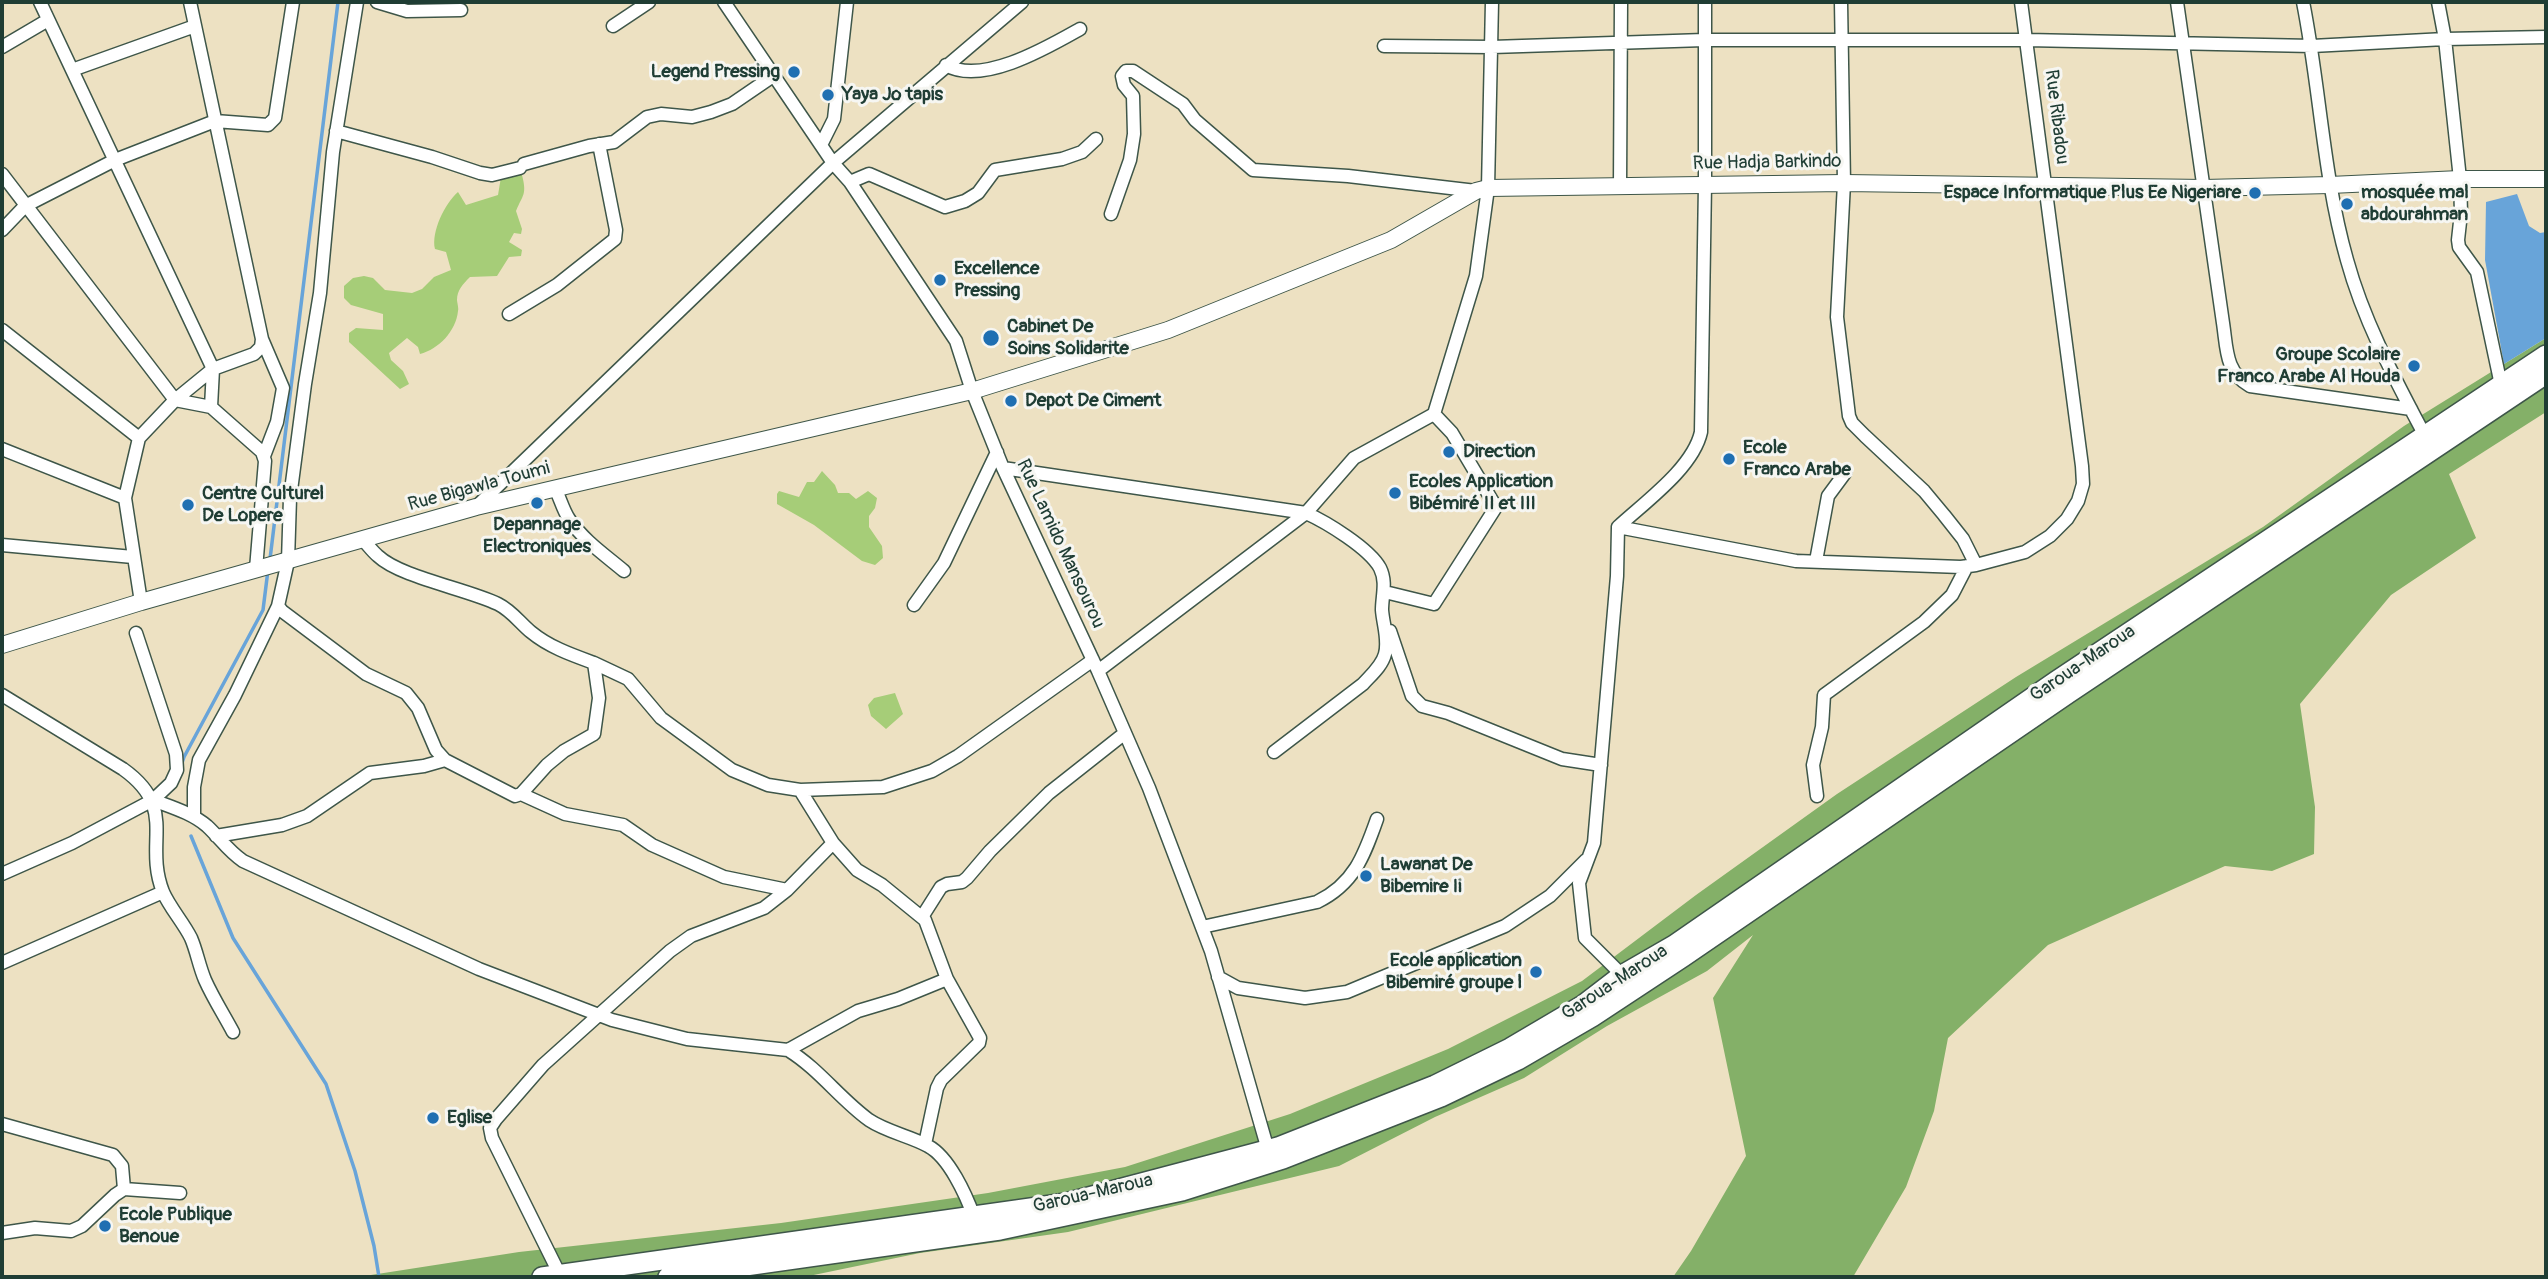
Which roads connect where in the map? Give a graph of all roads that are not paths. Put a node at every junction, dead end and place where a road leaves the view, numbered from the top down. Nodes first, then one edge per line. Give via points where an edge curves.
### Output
1 (40, 2) edge
2 (190, 2) edge
3 (293, 2) edge
4 (357, 2) edge
5 (377, 2) edge
6 (649, 2) edge
7 (724, 2) edge
8 (847, 2) edge
9 (1022, 2) edge
10 (1492, 2) edge
11 (1621, 2) edge
12 (1705, 2) edge
13 (1842, 2) edge
14 (2021, 2) edge
15 (2177, 2) edge
16 (2303, 2) edge
17 (2438, 2) edge
18 (461, 10) dead end
19 (48, 20) junction
20 (195, 26) junction
21 (613, 26) dead end
22 (1080, 29) dead end
23 (2546, 37) edge
24 (2445, 39) junction
25 (1704, 40) junction
26 (1841, 40) junction
27 (2027, 40) junction
28 (2183, 42) junction
29 (1620, 43) junction
30 (1384, 46) dead end
31 (2312, 46) junction
32 (2, 47) edge
33 (1492, 47) junction
34 (946, 65) junction
35 (72, 69) junction
36 (774, 76) junction
37 (215, 121) junction
38 (336, 131) junction
39 (1096, 139) dead end
40 (599, 144) junction
41 (821, 145) junction
42 (115, 160) junction
43 (833, 163) junction
44 (2, 174) edge
45 (2460, 178) junction
46 (2546, 179) edge
47 (850, 182) junction
48 (1844, 183) junction
49 (1705, 184) junction
50 (2330, 185) junction
51 (1620, 186) junction
52 (2045, 186) junction
53 (2204, 188) junction
54 (1482, 190) junction
55 (25, 206) junction
56 (1111, 214) dead end
57 (2, 230) edge
58 (509, 314) dead end
59 (2, 330) edge
60 (262, 339) junction
61 (2546, 355) edge
62 (213, 369) junction
63 (2546, 374) edge
64 (2501, 385) junction
65 (972, 391) junction
66 (175, 400) junction
67 (211, 407) junction
68 (2411, 409) junction
69 (1434, 414) junction
70 (2425, 436) junction
71 (139, 438) junction
72 (2, 449) edge
73 (997, 452) junction
74 (264, 456) junction
75 (1003, 468) junction
76 (1845, 473) dead end
77 (555, 488) junction
78 (125, 498) junction
79 (476, 507) junction
80 (1306, 513) junction
81 (1618, 527) junction
82 (363, 540) junction
83 (2, 545) edge
84 (133, 558) junction
85 (1816, 561) junction
86 (285, 562) junction
87 (1972, 566) junction
88 (259, 569) junction
89 (624, 571) dead end
90 (1385, 592) junction
91 (141, 602) junction
92 (914, 605) dead end
93 (278, 606) junction
94 (1382, 610) junction
95 (136, 633) dead end
96 (2, 645) edge
97 (594, 663) junction
98 (1096, 665) junction
99 (2, 695) edge
100 (1125, 733) junction
101 (1274, 752) dead end
102 (445, 760) junction
103 (1601, 765) junction
104 (800, 790) junction
105 (521, 794) junction
106 (1817, 796) dead end
107 (153, 800) junction
108 (194, 816) junction
109 (1377, 819) dead end
110 (216, 836) junction
111 (833, 843) junction
112 (1589, 858) junction
113 (2, 874) edge
114 (787, 890) junction
115 (163, 892) junction
116 (922, 916) junction
117 (1202, 927) junction
118 (2, 963) edge
119 (1622, 975) junction
120 (1218, 977) junction
121 (947, 979) junction
122 (598, 1014) junction
123 (233, 1032) dead end
124 (788, 1050) junction
125 (2, 1124) edge
126 (925, 1144) junction
127 (1268, 1150) junction
128 (124, 1189) junction
129 (180, 1193) dead end
130 (974, 1217) junction
131 (2, 1233) edge
132 (551, 1276) edge
133 (668, 1277) edge

1 - 19 street
2 - 20 street
3 - 37 street via 272,123
4 - 38 street
5 - 18 street via 407,11
6 - 21 street
7 - 36 street, Rue Lamido Mansourou
8 - 41 street via 834,119
9 - 34 street
10 - 33 street
11 - 29 street
12 - 25 street
13 - 26 street
14 - 27 street, Rue Ribadou
15 - 28 street
16 - 31 street
17 - 24 street
19 - 32 street
19 - 35 street
20 - 35 street
20 - 37 street
22 - 34 street via 1002,67 971,70
23 - 24 street
24 - 31 street
24 - 45 street
25 - 26 street
25 - 29 street
25 - 49 street
26 - 27 street
26 - 48 street
27 - 28 street
27 - 52 street, Rue Ribadou
28 - 31 street
28 - 53 street
29 - 33 street
29 - 51 street
30 - 33 street
31 - 50 street
33 - 54 street
34 - 43 street
35 - 42 street
36 - 40 street via 732,104 692,117 647,117 614,142
36 - 41 street, Rue Lamido Mansourou
37 - 42 street
37 - 60 street
38 - 40 street via 492,175
38 - 86 street
39 - 47 street via 1082,152 1062,159 995,170 978,193 946,207 869,174
40 - 58 street via 615,239 557,285
41 - 43 street, Rue Lamido Mansourou
42 - 55 street
42 - 62 street
43 - 47 street, Rue Lamido Mansourou
43 - 79 street
44 - 55 street
45 - 46 street, Rue Hadja Barkindo
45 - 50 street, Rue Hadja Barkindo
45 - 64 street via 2459,247 2477,272
47 - 65 street, Rue Lamido Mansourou via 956,341
48 - 49 street, Rue Hadja Barkindo
48 - 52 street, Rue Hadja Barkindo
48 - 87 street via 1838,317 1849,416 1938,507 1963,539
49 - 51 street, Rue Hadja Barkindo
49 - 81 street via 1699,440 1679,470
50 - 53 street, Rue Hadja Barkindo
50 - 68 street via 2346,260 2365,315
51 - 54 street, Rue Hadja Barkindo
52 - 53 street, Rue Hadja Barkindo
52 - 87 street, Rue Ribadou via 2083,484 2067,519 2050,536 2025,552
53 - 68 street via 2223,323 2236,378 2250,386
54 - 56 street via 1252,170 1183,104 1133,71 1126,71 1122,76 1133,96 1134,134
54 - 65 street, Rue Bigawla Toumi via 1391,240 1180,325
54 - 69 street via 1476,276
55 - 57 street
55 - 66 street
59 - 71 street
60 - 62 street via 254,354
60 - 74 street via 283,388
61 - 64 highway, Garoua-Maroua
62 - 66 street
62 - 67 street
63 - 133 highway, Garoua-Maroua via 1683,957 1518,1060 1441,1097 1296,1154 1182,1191 1000,1230
64 - 70 highway, Garoua-Maroua
65 - 73 street, Rue Lamido Mansourou
65 - 77 street, Rue Bigawla Toumi
66 - 67 street
66 - 71 street
67 - 74 street
68 - 70 street
69 - 80 street via 1354,458
69 - 90 street via 1452,433 1496,507 1434,604
70 - 119 highway, Garoua-Maroua via 2045,688 1674,945
71 - 78 street
72 - 78 street
73 - 75 street, Rue Lamido Mansourou
73 - 92 street via 944,563
74 - 88 street
75 - 80 street
75 - 98 street, Rue Lamido Mansourou
76 - 85 street via 1828,496
77 - 79 street, Rue Bigawla Toumi
77 - 89 street via 567,517
78 - 84 street
79 - 82 street, Rue Bigawla Toumi
80 - 90 street via 1330,525 1380,567
80 - 98 street
81 - 85 street, Rue Ribadou
81 - 103 street
82 - 86 street, Rue Bigawla Toumi
82 - 97 street via 379,558 496,604 545,642
83 - 84 street
84 - 91 street
85 - 87 street, Rue Ribadou
86 - 88 street, Rue Bigawla Toumi
86 - 93 street
87 - 106 street via 1924,622 1824,695 1813,765
88 - 91 street, Rue Bigawla Toumi
90 - 94 street
91 - 96 street, Rue Bigawla Toumi
93 - 102 street via 356,668 406,693
93 - 108 street via 199,760
94 - 101 street via 1385,654 1376,671
94 - 103 street via 1412,696 1422,706 1562,759
95 - 107 street via 176,754 177,770 171,783
97 - 104 street via 628,679 662,718 723,765 750,779
97 - 105 street via 599,698 594,734 564,751
98 - 100 street, Rue Lamido Mansourou
98 - 104 street via 932,771 883,786
99 - 107 street via 123,769
100 - 116 street via 1049,793 967,878 941,887
100 - 117 street, Rue Lamido Mansourou
102 - 105 street via 515,796
102 - 110 street via 370,773 307,816
103 - 112 street
104 - 111 street
105 - 114 street via 565,814 623,825 652,845 724,877
107 - 108 street
107 - 113 street
107 - 115 street
108 - 110 street
109 - 117 street via 1366,852 1335,894
110 - 122 street via 243,861 479,969
111 - 114 street
111 - 116 street via 862,874
112 - 119 street via 1579,883 1585,938
112 - 120 street via 1550,896 1505,926 1347,992 1305,998 1238,988
114 - 122 street via 764,908 691,936
115 - 118 street
115 - 123 street via 189,935 204,978
116 - 121 street
117 - 120 street, Rue Lamido Mansourou
119 - 127 highway, Garoua-Maroua via 1583,1005 1510,1048 1435,1084
120 - 127 street, Rue Lamido Mansourou
121 - 124 street via 858,1011
121 - 126 street via 980,1040 941,1080
122 - 124 street via 687,1039
122 - 132 street via 543,1065 490,1128
124 - 126 street via 869,1119
125 - 128 street via 113,1155 122,1166
126 - 130 street via 938,1152 964,1190
127 - 130 highway, Garoua-Maroua via 1066,1203
128 - 129 street
128 - 131 street via 71,1231 35,1228
130 - 132 highway, Garoua-Maroua

